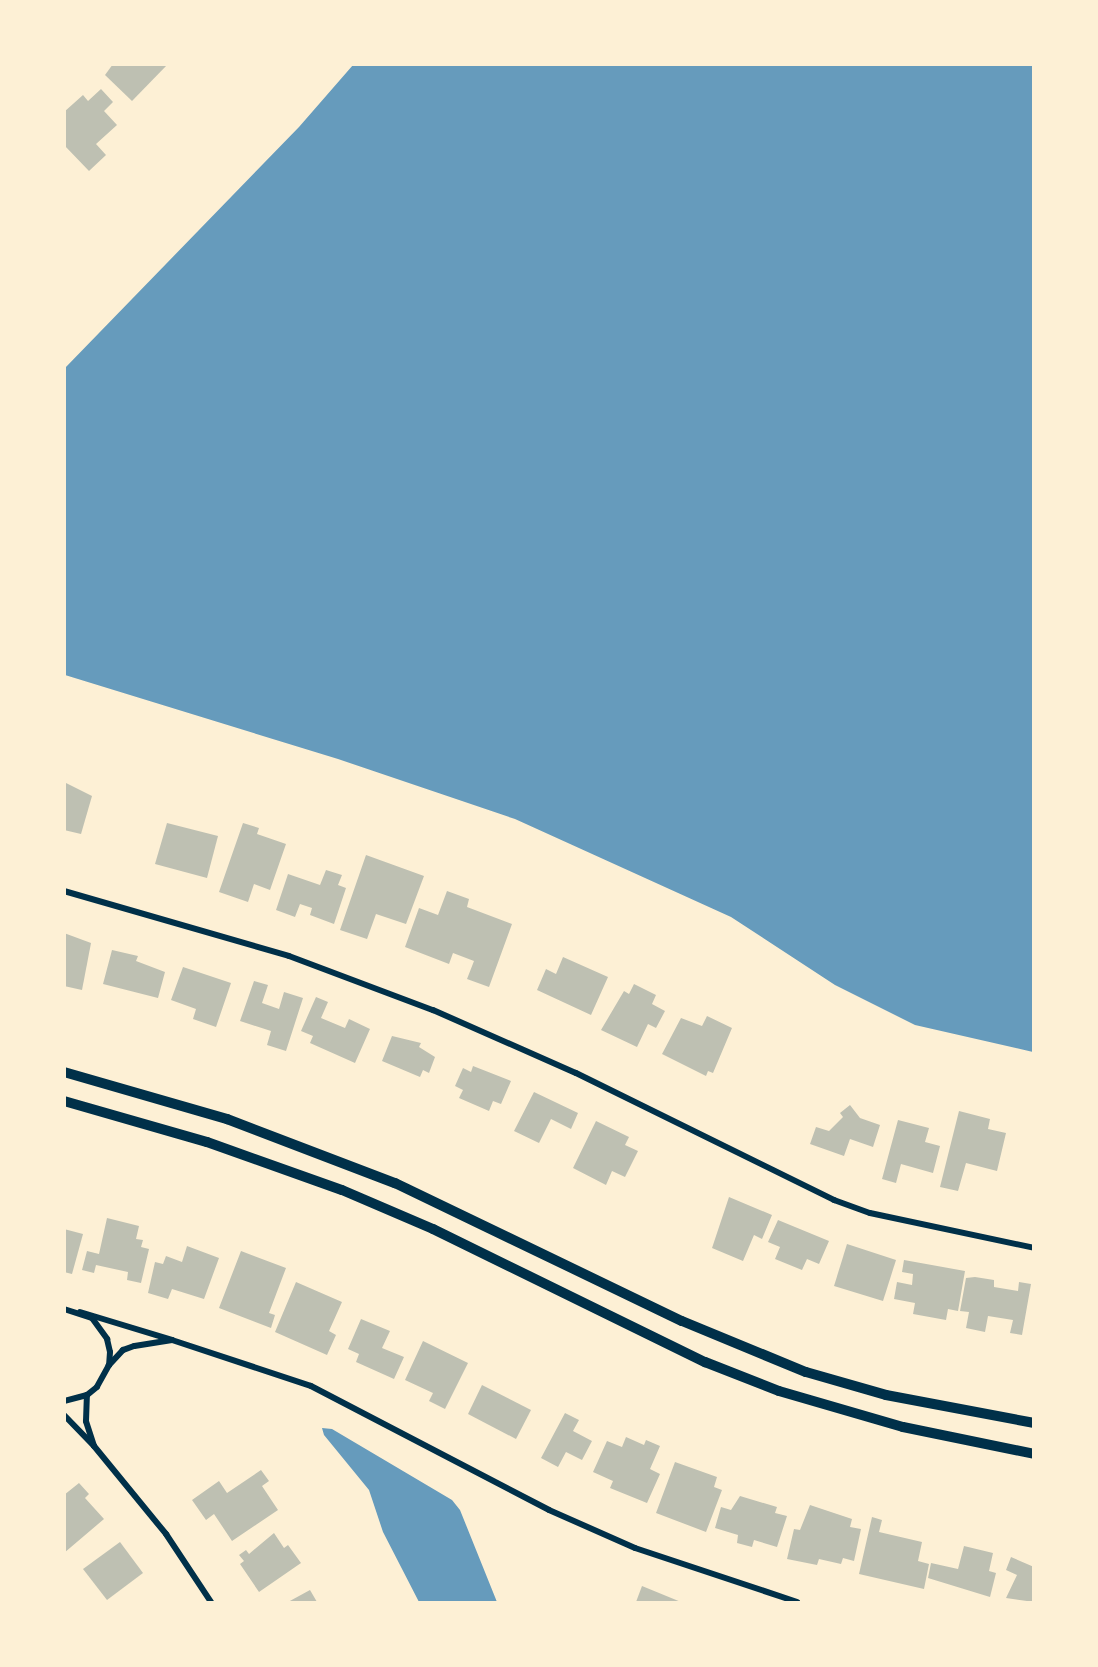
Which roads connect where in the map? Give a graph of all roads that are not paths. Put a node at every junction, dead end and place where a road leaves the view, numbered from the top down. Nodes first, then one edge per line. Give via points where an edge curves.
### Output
1 (64, 891) edge
2 (64, 1072) edge
3 (64, 1101) edge
4 (1034, 1248) edge
5 (64, 1309) edge
6 (80, 1312) junction
7 (172, 1340) junction
8 (109, 1365) junction
9 (87, 1395) junction
10 (64, 1401) edge
11 (64, 1414) edge
12 (1034, 1423) edge
13 (94, 1446) junction
14 (1034, 1454) edge
15 (211, 1602) edge
16 (797, 1602) edge

1 - 4 street via 289,956 433,1010 576,1073 834,1200 870,1213
2 - 12 street via 227,1119 395,1183 682,1321 806,1372 886,1395
3 - 14 street via 207,1142 342,1190 433,1229 705,1362 779,1391 903,1427
5 - 6 street
6 - 7 street
6 - 8 street via 101,1328 107,1340
7 - 8 street via 123,1350
7 - 16 street via 311,1386 504,1487 635,1548
8 - 9 street via 97,1387
9 - 10 street
9 - 13 street via 86,1422
11 - 13 street
13 - 15 street via 166,1534

